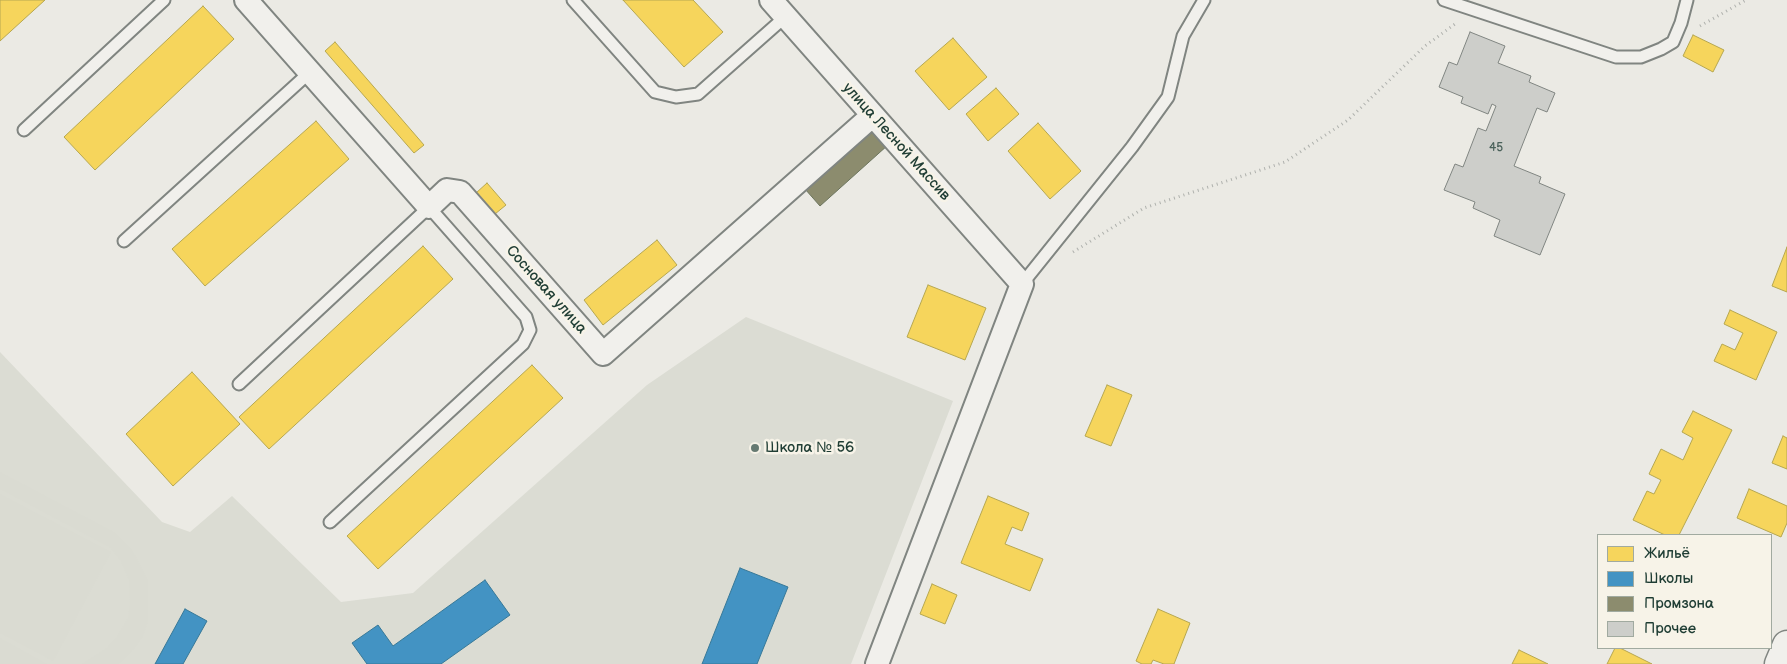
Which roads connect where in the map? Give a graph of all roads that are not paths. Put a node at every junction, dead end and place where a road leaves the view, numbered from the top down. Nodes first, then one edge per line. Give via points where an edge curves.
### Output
1 (164, 0) edge
2 (246, 0) edge
3 (573, 0) edge
4 (1204, 0) edge
5 (1444, 0) edge
6 (1687, 0) edge
7 (778, 8) edge
8 (310, 72) junction
9 (872, 116) junction
10 (24, 130) dead end
11 (429, 207) junction
12 (124, 241) dead end
13 (1022, 284) junction
14 (239, 384) dead end
15 (330, 522) dead end
16 (1787, 645) edge
17 (877, 664) edge
18 (1779, 664) edge

1 - 10 lane
2 - 8 street
3 - 7 lane via 655,92 676,97 698,94
4 - 13 lane via 1184,36 1168,97
5 - 6 lane via 1616,57 1641,57 1673,42 1682,23
7 - 9 street, улица Лесной Массив
8 - 11 street
8 - 12 lane
9 - 11 street, Сосновая улица via 603,354 460,192 447,190
9 - 13 street, улица Лесной Массив
11 - 14 lane
11 - 15 lane via 526,317 530,330 523,344
13 - 17 street
16 - 18 street

